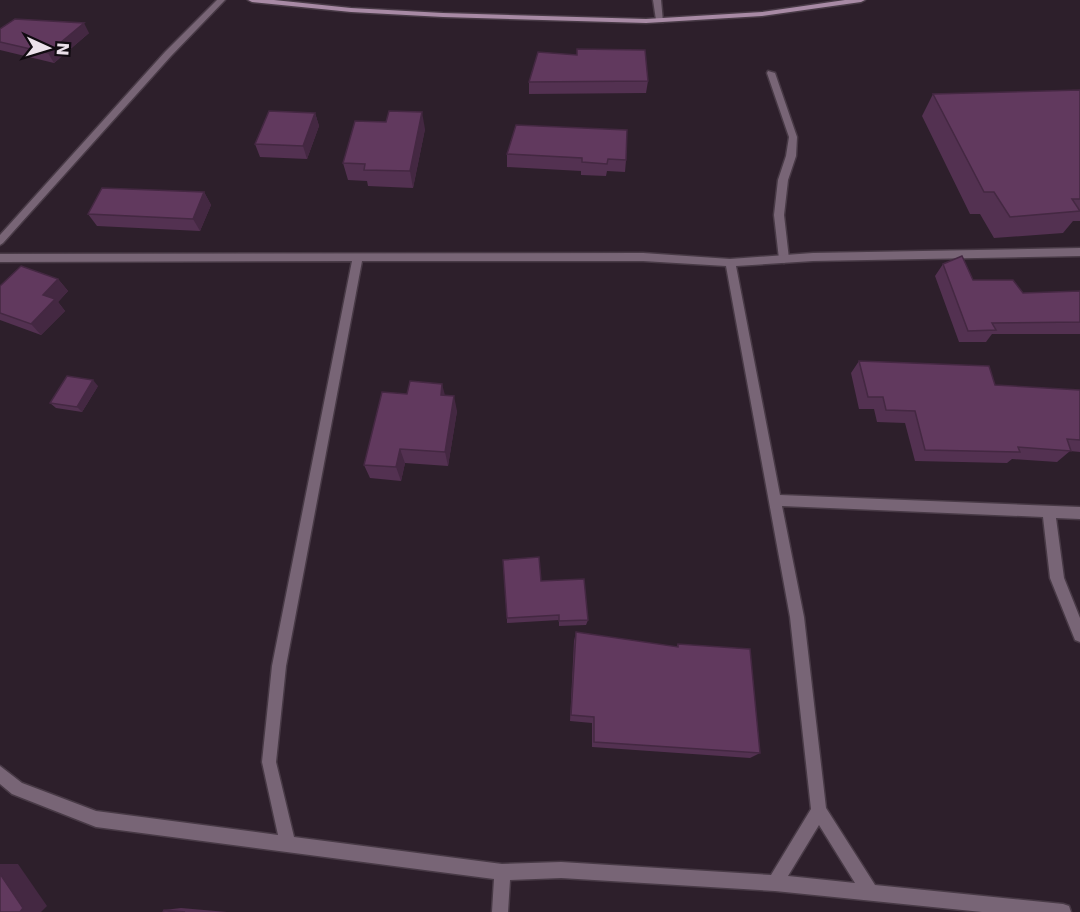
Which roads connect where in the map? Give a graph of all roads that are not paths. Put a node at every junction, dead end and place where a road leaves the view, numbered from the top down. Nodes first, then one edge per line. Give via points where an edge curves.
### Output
1 (221, 0) edge
2 (252, 0) edge
3 (657, 0) edge
4 (859, 0) edge
5 (660, 20) junction
6 (771, 73) dead end
7 (0, 241) edge
8 (1080, 252) edge
9 (0, 258) edge
10 (358, 258) junction
11 (784, 259) junction
12 (730, 263) junction
13 (775, 500) junction
14 (1049, 512) junction
15 (1080, 513) edge
16 (1080, 635) edge
17 (0, 774) edge
18 (819, 810) junction
19 (288, 844) junction
20 (502, 872) junction
21 (775, 883) junction
22 (869, 891) junction
23 (500, 912) edge
24 (1063, 912) edge

1 - 7 street
2 - 5 main road via 443,15
3 - 5 street
4 - 5 main road via 762,14
6 - 11 street via 793,137 779,215
8 - 11 street
9 - 10 street
10 - 12 street via 643,257
10 - 19 street via 279,666 269,762
11 - 12 street
12 - 13 street
13 - 14 street
13 - 18 street via 797,617
14 - 15 street
14 - 16 street via 1057,578
17 - 19 street via 17,789 96,819
18 - 21 street
18 - 22 street
19 - 20 street
20 - 21 street via 561,870
20 - 23 street
21 - 22 street
22 - 24 street

